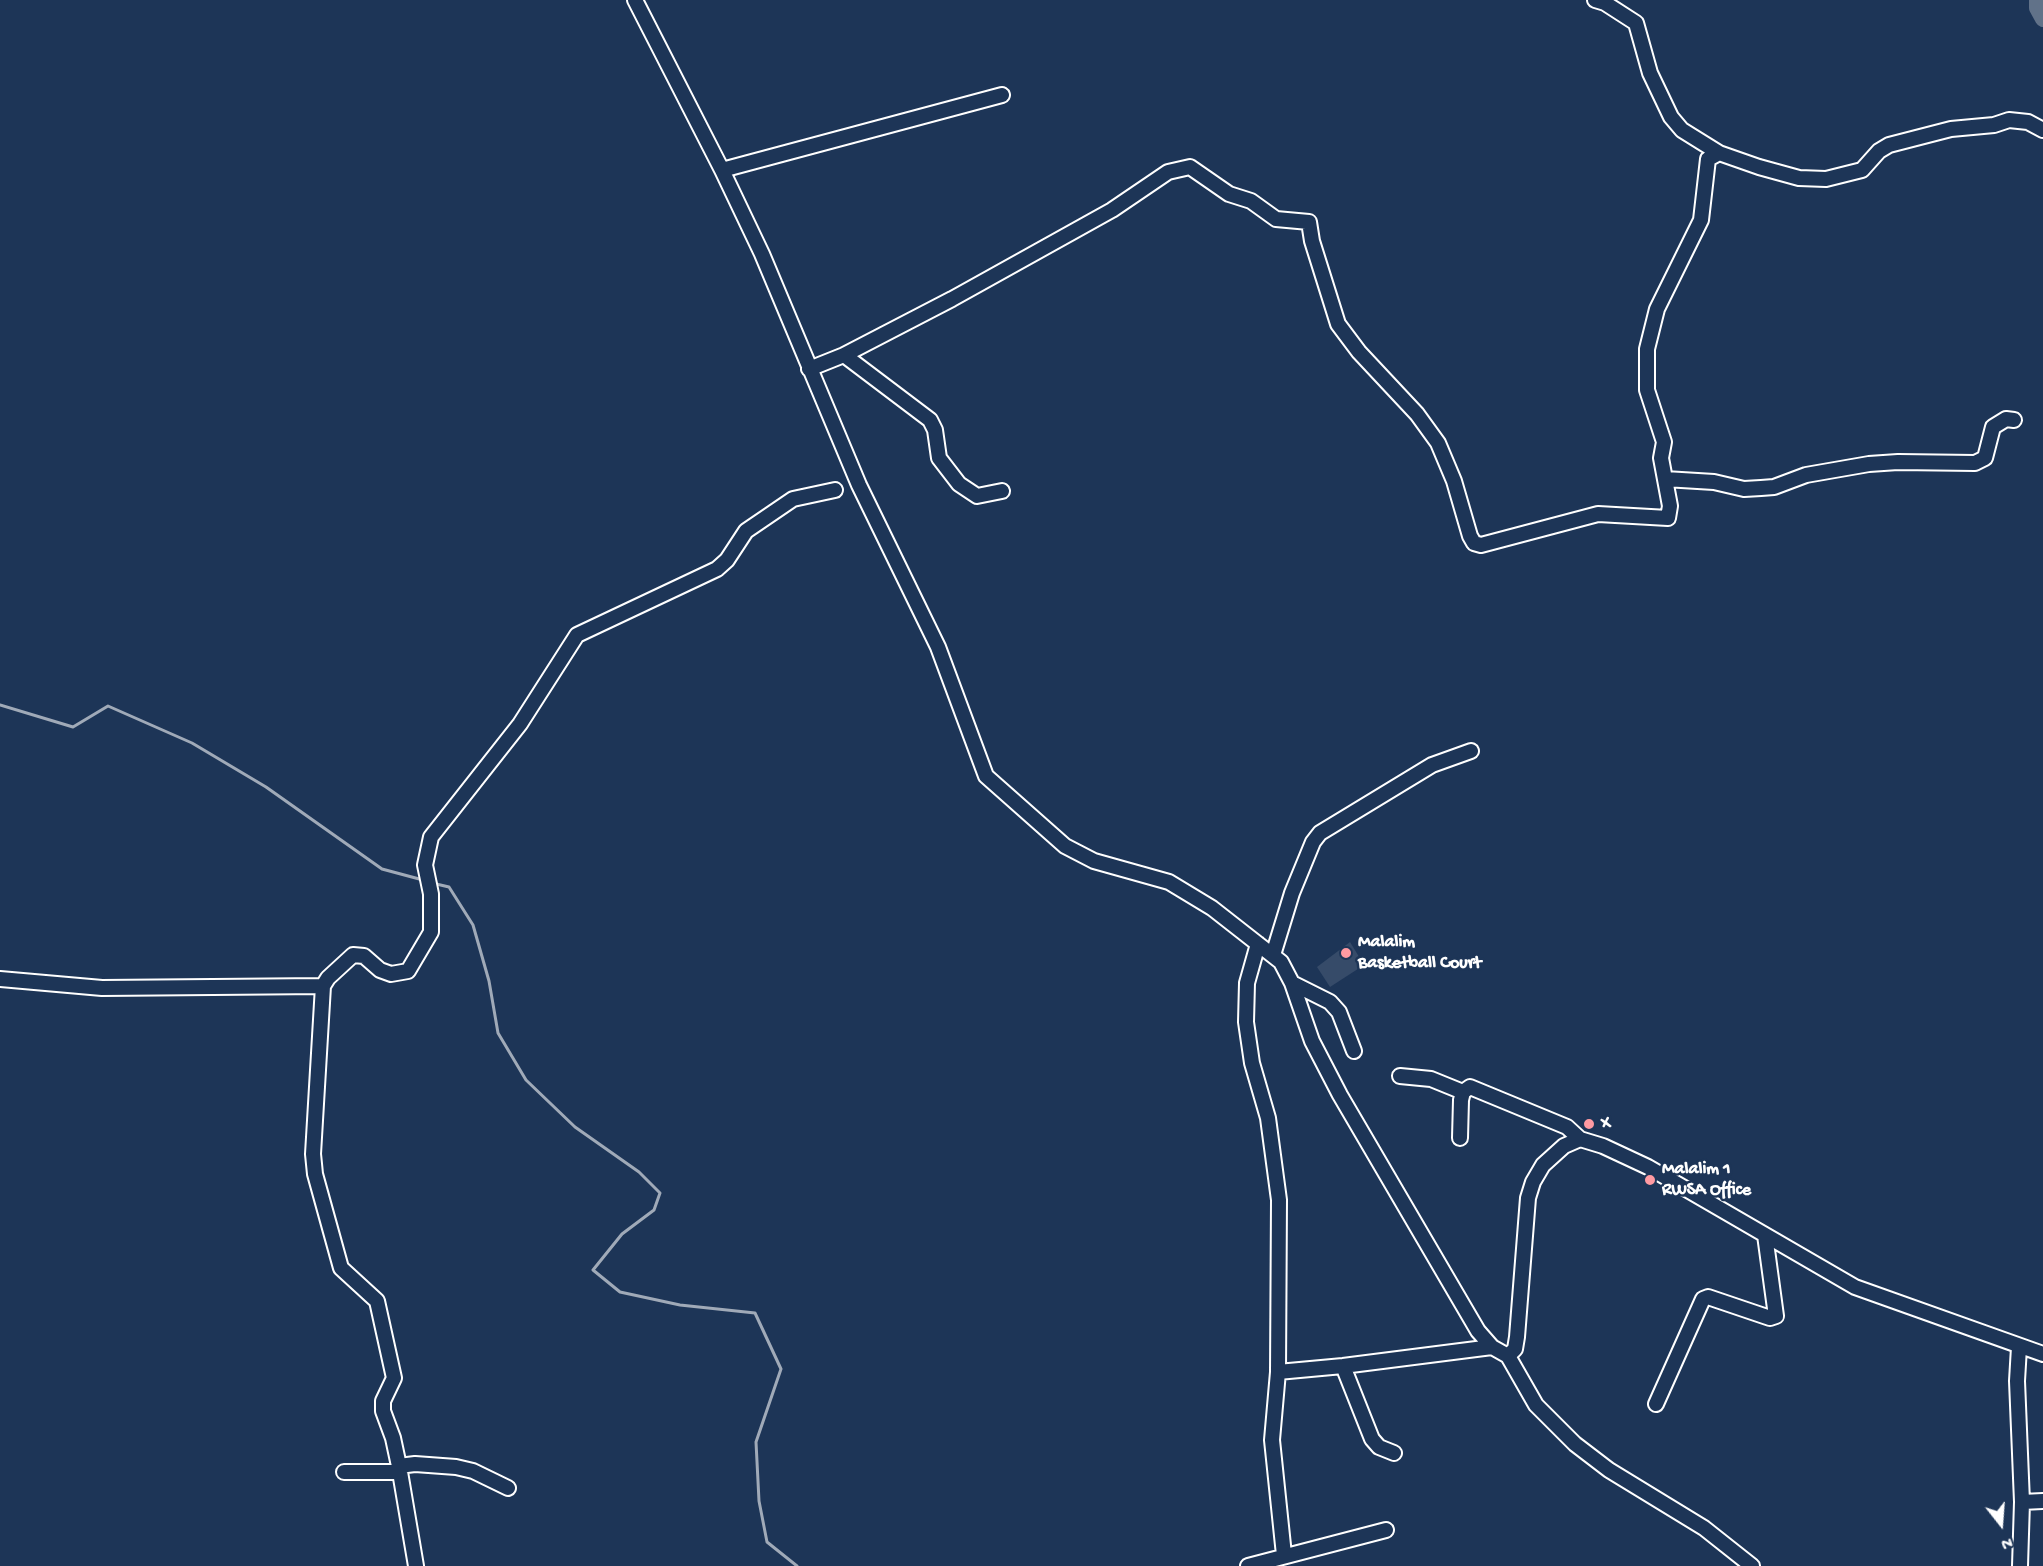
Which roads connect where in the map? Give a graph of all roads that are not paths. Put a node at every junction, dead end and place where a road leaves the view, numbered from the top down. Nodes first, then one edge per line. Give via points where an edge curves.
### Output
1 (636, 0) edge
2 (1595, 0) edge
3 (1002, 95) dead end
4 (2043, 130) edge
5 (1719, 153) junction
6 (722, 170) junction
7 (844, 354) junction
8 (809, 369) junction
9 (2014, 420) dead end
10 (1665, 478) junction
11 (859, 485) junction
12 (1002, 491) dead end
13 (1471, 751) dead end
14 (1258, 944) junction
15 (1273, 955) junction
16 (0, 979) edge
17 (1292, 983) junction
18 (323, 986) junction
19 (1354, 1051) dead end
20 (1400, 1076) dead end
21 (1463, 1092) junction
22 (1460, 1138) dead end
23 (1580, 1140) junction
24 (1765, 1235) junction
25 (1492, 1347) junction
26 (2019, 1347) junction
27 (2043, 1354) edge
28 (1508, 1356) junction
29 (1343, 1366) junction
30 (1278, 1372) junction
31 (1656, 1404) dead end
32 (1394, 1453) dead end
33 (399, 1469) junction
34 (344, 1472) dead end
35 (508, 1488) dead end
36 (2043, 1501) edge
37 (2022, 1502) junction
38 (1386, 1530) dead end
39 (1284, 1556) junction
40 (416, 1566) edge
41 (1248, 1566) edge
42 (1752, 1566) edge
43 (2020, 1566) edge

1 - 6 street
2 - 5 street via 1636,23 1650,73 1671,117 1682,130
3 - 6 street
4 - 5 street via 2028,122 2009,120 1952,129 1889,145 1862,171 1826,179 1799,178
5 - 10 street via 1708,159 1701,220 1664,292 1647,349 1647,390 1663,435 1661,458
6 - 8 street via 776,285
7 - 8 street
7 - 10 street via 1112,210 1168,172 1190,167 1276,219 1309,222 1338,324 1438,443 1474,543 1481,545 1598,514 1668,518
7 - 12 street via 930,420 939,458 970,493 977,496
8 - 11 street
9 - 10 street via 2006,419 1994,427 1985,458 1975,463 1869,464 1806,475 1774,487 1744,489
11 - 14 street via 938,647 986,776 1065,846 1094,861 1169,882 1212,908
11 - 18 street via 793,499 746,531 717,568 577,635 520,724 431,837 425,865 431,894 431,933 408,970 391,974 364,956 354,955
13 - 15 street via 1432,765 1320,833 1292,893
14 - 15 street
14 - 30 street via 1247,983 1246,1022 1252,1063 1268,1119 1279,1200
15 - 17 street via 1287,970
16 - 18 street via 102,988
17 - 19 street via 1330,1002 1339,1012
17 - 25 street via 1329,1076 1478,1331
18 - 33 street via 315,1174 341,1268 377,1301 394,1378 382,1411
20 - 21 street via 1431,1079
21 - 22 street
21 - 23 street via 1475,1087 1567,1127
23 - 24 street via 1590,1140 1648,1167
23 - 28 street via 1556,1152 1533,1182 1526,1213 1517,1337 1515,1349
24 - 26 street via 1855,1287
24 - 31 street via 1776,1316 1770,1318 1703,1299
25 - 28 street
25 - 29 street
26 - 27 street
26 - 37 street
28 - 42 street via 1536,1405 1575,1444 1609,1470 1704,1528
29 - 30 street
29 - 32 street via 1372,1439
30 - 39 street via 1272,1440
33 - 34 street
33 - 35 street via 415,1464 456,1467
33 - 40 street
36 - 37 street
37 - 43 street
38 - 39 street
39 - 41 street

